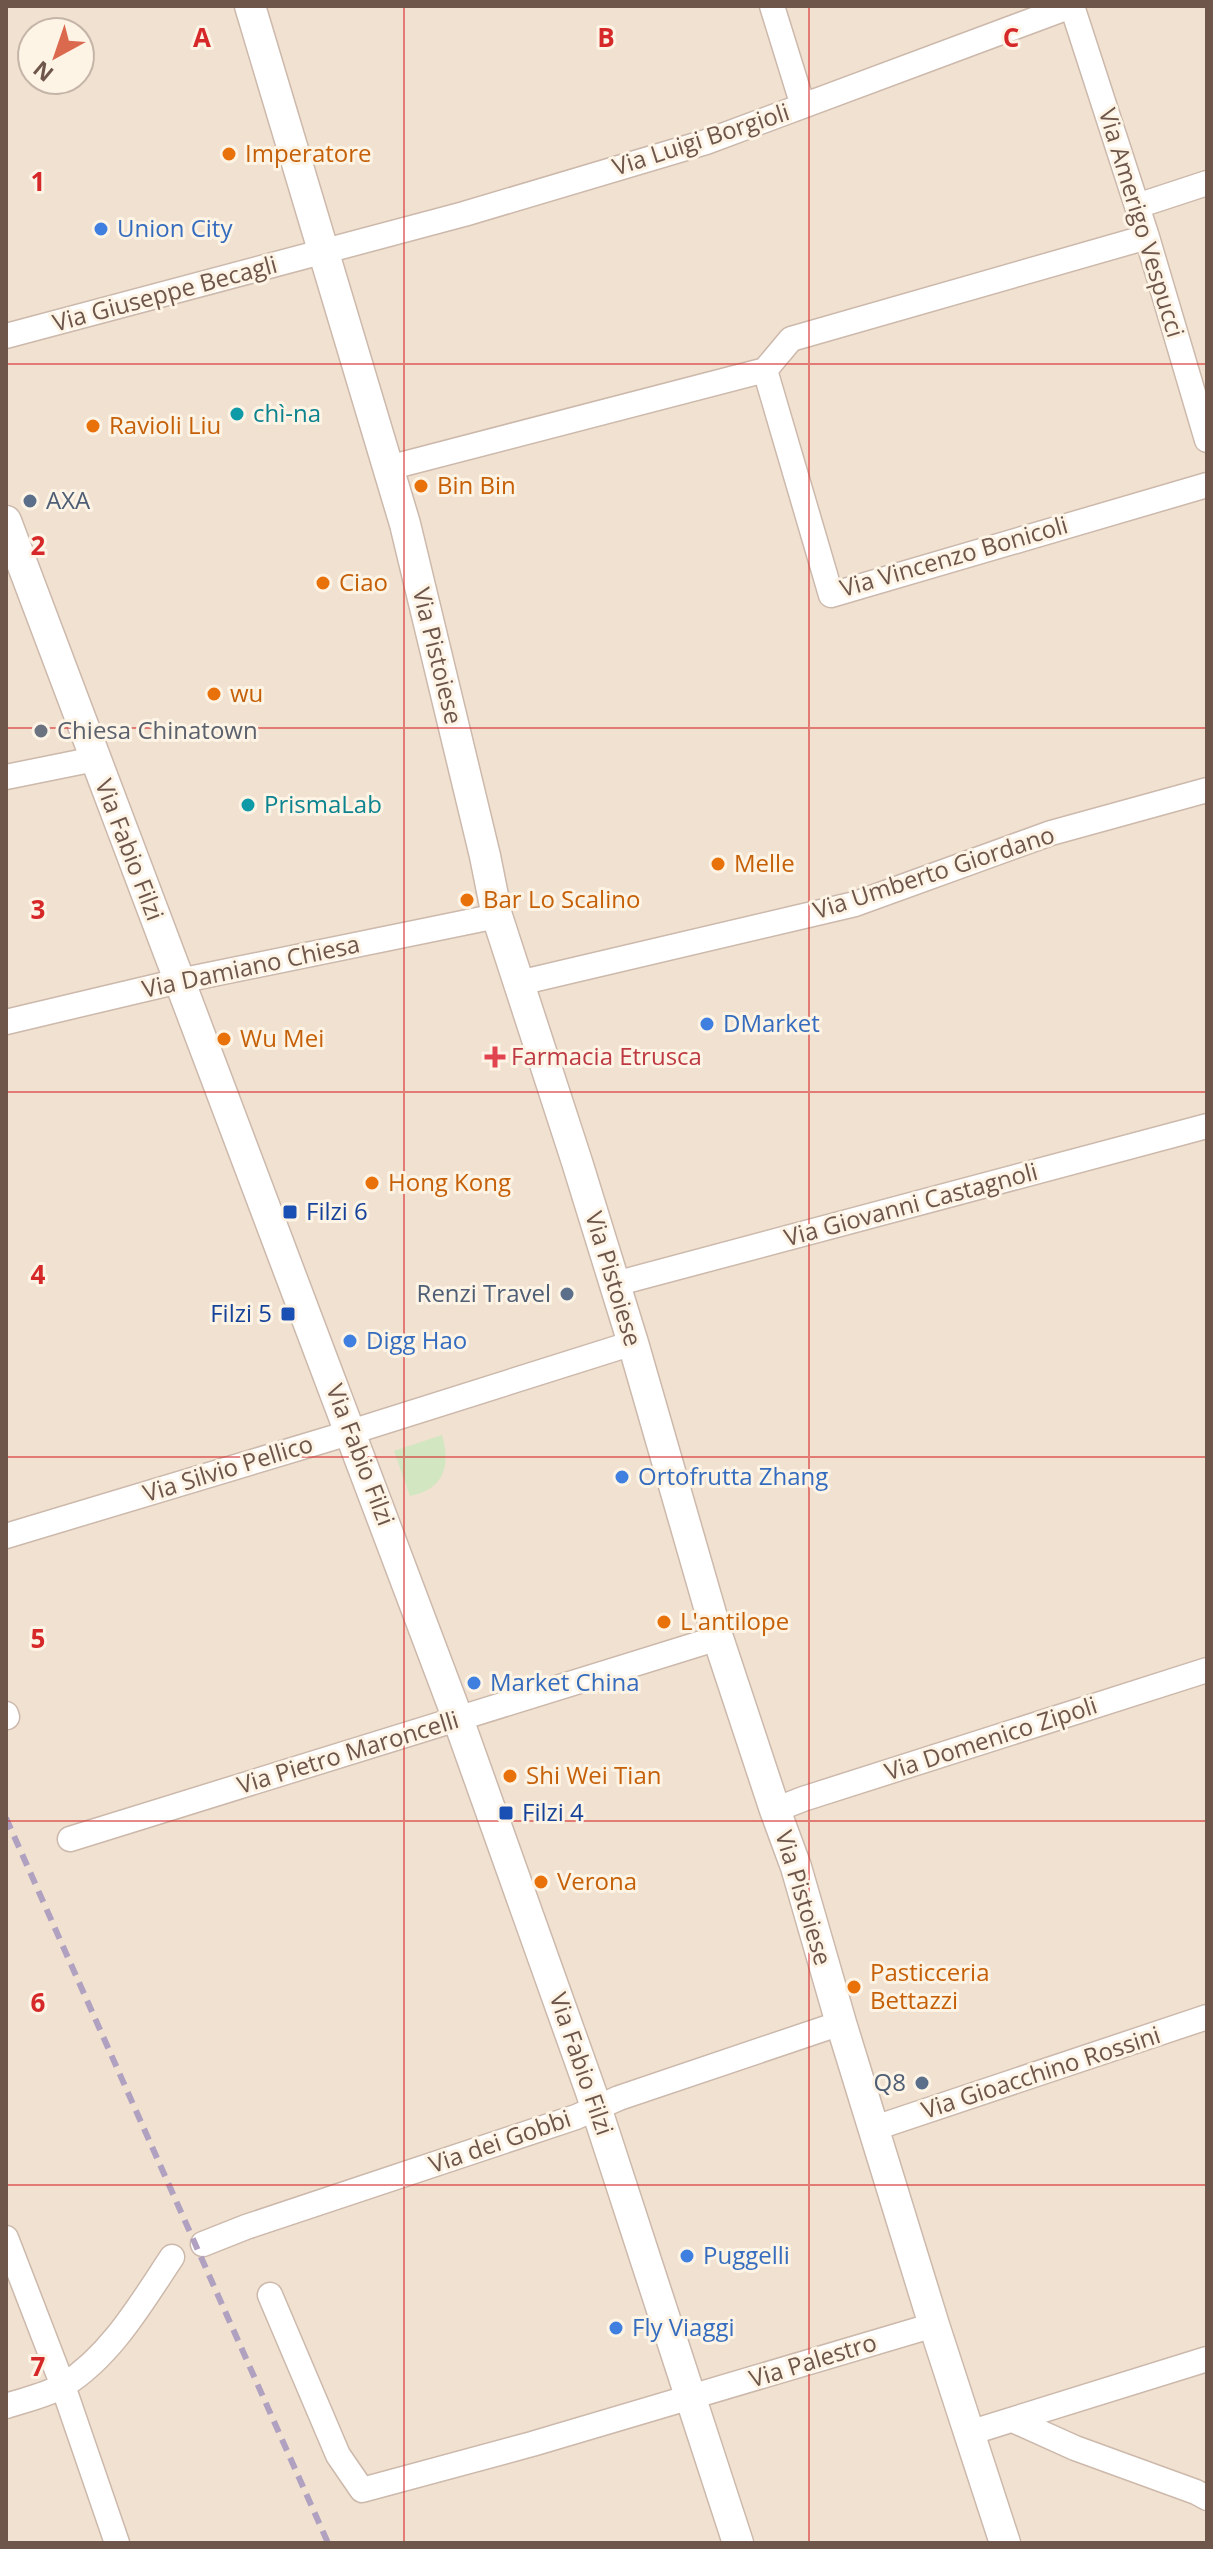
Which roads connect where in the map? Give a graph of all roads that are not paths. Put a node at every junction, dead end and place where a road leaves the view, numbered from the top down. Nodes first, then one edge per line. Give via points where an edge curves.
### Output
1 (250, 6) edge
2 (772, 6) edge
3 (1071, 6) edge
4 (803, 106) junction
5 (1207, 183) edge
6 (1137, 206) junction
7 (1147, 237) junction
8 (323, 252) junction
9 (6, 336) edge
10 (765, 370) junction
11 (1207, 440) edge
12 (388, 468) junction
13 (1207, 485) edge
14 (6, 521) edge
15 (95, 759) junction
16 (6, 777) edge
17 (1207, 790) edge
18 (497, 916) junction
19 (179, 981) junction
20 (519, 983) junction
21 (6, 1022) edge
22 (1207, 1126) edge
23 (615, 1284) junction
24 (633, 1343) junction
25 (351, 1432) junction
26 (6, 1536) edge
27 (718, 1638) junction
28 (1207, 1670) edge
29 (458, 1719) junction
30 (775, 1810) junction
31 (70, 1839) dead end
32 (1207, 2017) edge
33 (841, 2023) junction
34 (596, 2107) junction
35 (875, 2128) junction
36 (6, 2238) edge
37 (203, 2244) dead end
38 (172, 2257) dead end
39 (270, 2295) dead end
40 (934, 2325) junction
41 (1207, 2359) edge
42 (63, 2386) junction
43 (692, 2397) junction
44 (6, 2406) edge
45 (1015, 2421) junction
46 (969, 2433) junction
47 (1207, 2498) edge
48 (117, 2543) edge
49 (738, 2543) edge
50 (1005, 2543) edge

1 - 8 street, Via Pistoiese
2 - 4 street
3 - 4 street, Via Luigi Borgioli
3 - 6 street, Via Amerigo Vespucci
4 - 8 street, Via Luigi Borgioli via 706,142
5 - 6 street
6 - 7 street, Via Amerigo Vespucci
7 - 10 street via 791,339
7 - 11 street, Via Amerigo Vespucci
8 - 9 street, Via Giuseppe Becagli
8 - 12 street, Via Pistoiese
10 - 12 street
10 - 13 street, Via Vincenzo Bonicoli via 831,595
12 - 18 street, Via Pistoiese via 429,619
14 - 15 street, Via Fabio Filzi
15 - 16 street
15 - 19 street, Via Fabio Filzi
17 - 20 street, Via Umberto Giordano via 1051,833 855,904
18 - 19 street, Via Damiano Chiesa
18 - 20 street, Via Pistoiese
19 - 21 street, Via Damiano Chiesa
19 - 25 street, Via Fabio Filzi
20 - 23 street, Via Pistoiese
22 - 23 street, Via Giovanni Castagnoli
23 - 24 street, Via Pistoiese
24 - 25 street, Via Silvio Pellico
24 - 27 street, Via Pistoiese
25 - 26 street, Via Silvio Pellico
25 - 29 street, Via Fabio Filzi
27 - 29 street, Via Pietro Maroncelli
27 - 30 street, Via Pistoiese
28 - 30 street, Via Domenico Zipoli
29 - 31 street, Via Pietro Maroncelli
29 - 34 street, Via Fabio Filzi
30 - 33 street, Via Pistoiese
32 - 35 street, Via Gioacchino Rossini
33 - 34 street, Via dei Gobbi
33 - 35 street, Via Pistoiese
34 - 37 street, Via dei Gobbi
34 - 43 street, Via Fabio Filzi
35 - 40 street, Via Pistoiese
36 - 42 street
38 - 42 street via 103,2351
39 - 43 street via 338,2455 362,2490
40 - 43 street, Via Palestro
40 - 46 street, Via Pistoiese
41 - 45 street
42 - 44 street
42 - 48 street
43 - 49 street, Via Fabio Filzi
45 - 46 street
45 - 47 street
46 - 50 street, Via Pistoiese

